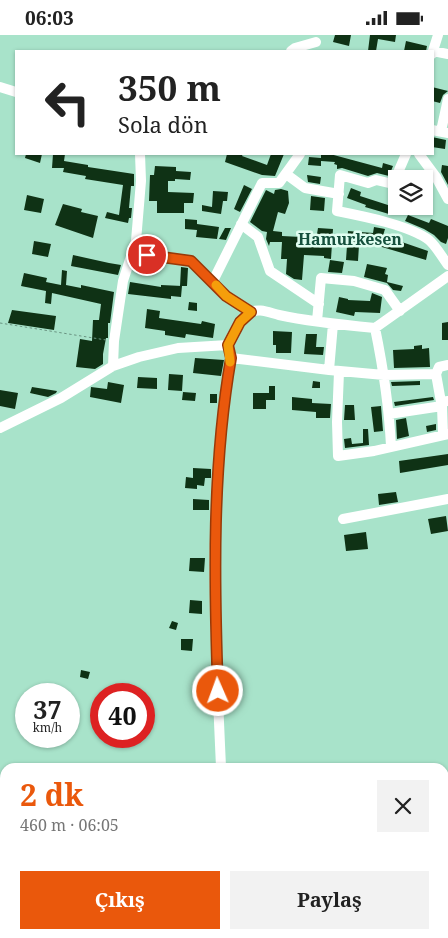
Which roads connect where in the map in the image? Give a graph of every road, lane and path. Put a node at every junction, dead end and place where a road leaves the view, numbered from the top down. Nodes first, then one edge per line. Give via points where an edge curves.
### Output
1 (438, 35) edge
2 (316, 43) edge
3 (292, 50) edge
4 (434, 50) edge
5 (434, 53) edge
6 (448, 54) edge
7 (0, 87) edge
8 (15, 92) edge
9 (448, 99) edge
10 (441, 131) edge
11 (140, 155) edge
12 (299, 155) edge
13 (406, 155) edge
14 (420, 155) edge
15 (286, 174) junction
16 (339, 194) junction
17 (448, 199) edge
18 (241, 224) junction
19 (134, 246) junction
20 (448, 265) edge
21 (448, 276) edge
22 (212, 281) junction
23 (319, 304) junction
24 (400, 311) junction
25 (251, 312) junction
26 (317, 321) junction
27 (0, 323) edge
28 (333, 324) junction
29 (375, 328) junction
30 (114, 341) junction
31 (228, 345) junction
32 (231, 358) junction
33 (448, 365) edge
34 (113, 366) junction
35 (334, 371) junction
36 (436, 374) junction
37 (384, 375) junction
38 (444, 403) edge
39 (389, 415) junction
40 (0, 428) edge
41 (446, 435) edge
42 (391, 446) junction
43 (448, 499) edge
44 (343, 519) dead end
45 (221, 763) edge

1 - 4 street
2 - 3 street
5 - 6 street
7 - 8 street
9 - 10 street
11 - 19 street via 141,181
12 - 15 street
13 - 16 street via 393,184 376,180 368,183 340,175
14 - 17 street
15 - 16 street via 305,188
15 - 18 street via 279,183 262,183
16 - 20 street via 337,211 403,228 420,236 429,241
18 - 22 street
18 - 23 street via 258,237 270,271
19 - 22 street via 147,255 191,261
19 - 30 street via 123,281
21 - 24 street
22 - 25 street via 226,296
23 - 24 street via 321,277 354,281 385,290
23 - 26 street
24 - 29 street
25 - 26 street
25 - 31 street via 240,322
26 - 28 street
27 - 30 path
28 - 29 street
28 - 35 street
29 - 37 street
30 - 34 street
31 - 32 street
31 - 34 street via 178,348
32 - 35 street
32 - 45 street via 220,443 216,531 215,607
33 - 36 street via 439,367
34 - 40 street via 61,398
35 - 37 street
35 - 42 street via 338,456
36 - 37 street
36 - 38 street
37 - 39 street
38 - 39 street
38 - 41 street
39 - 42 street
41 - 42 street
43 - 44 street

